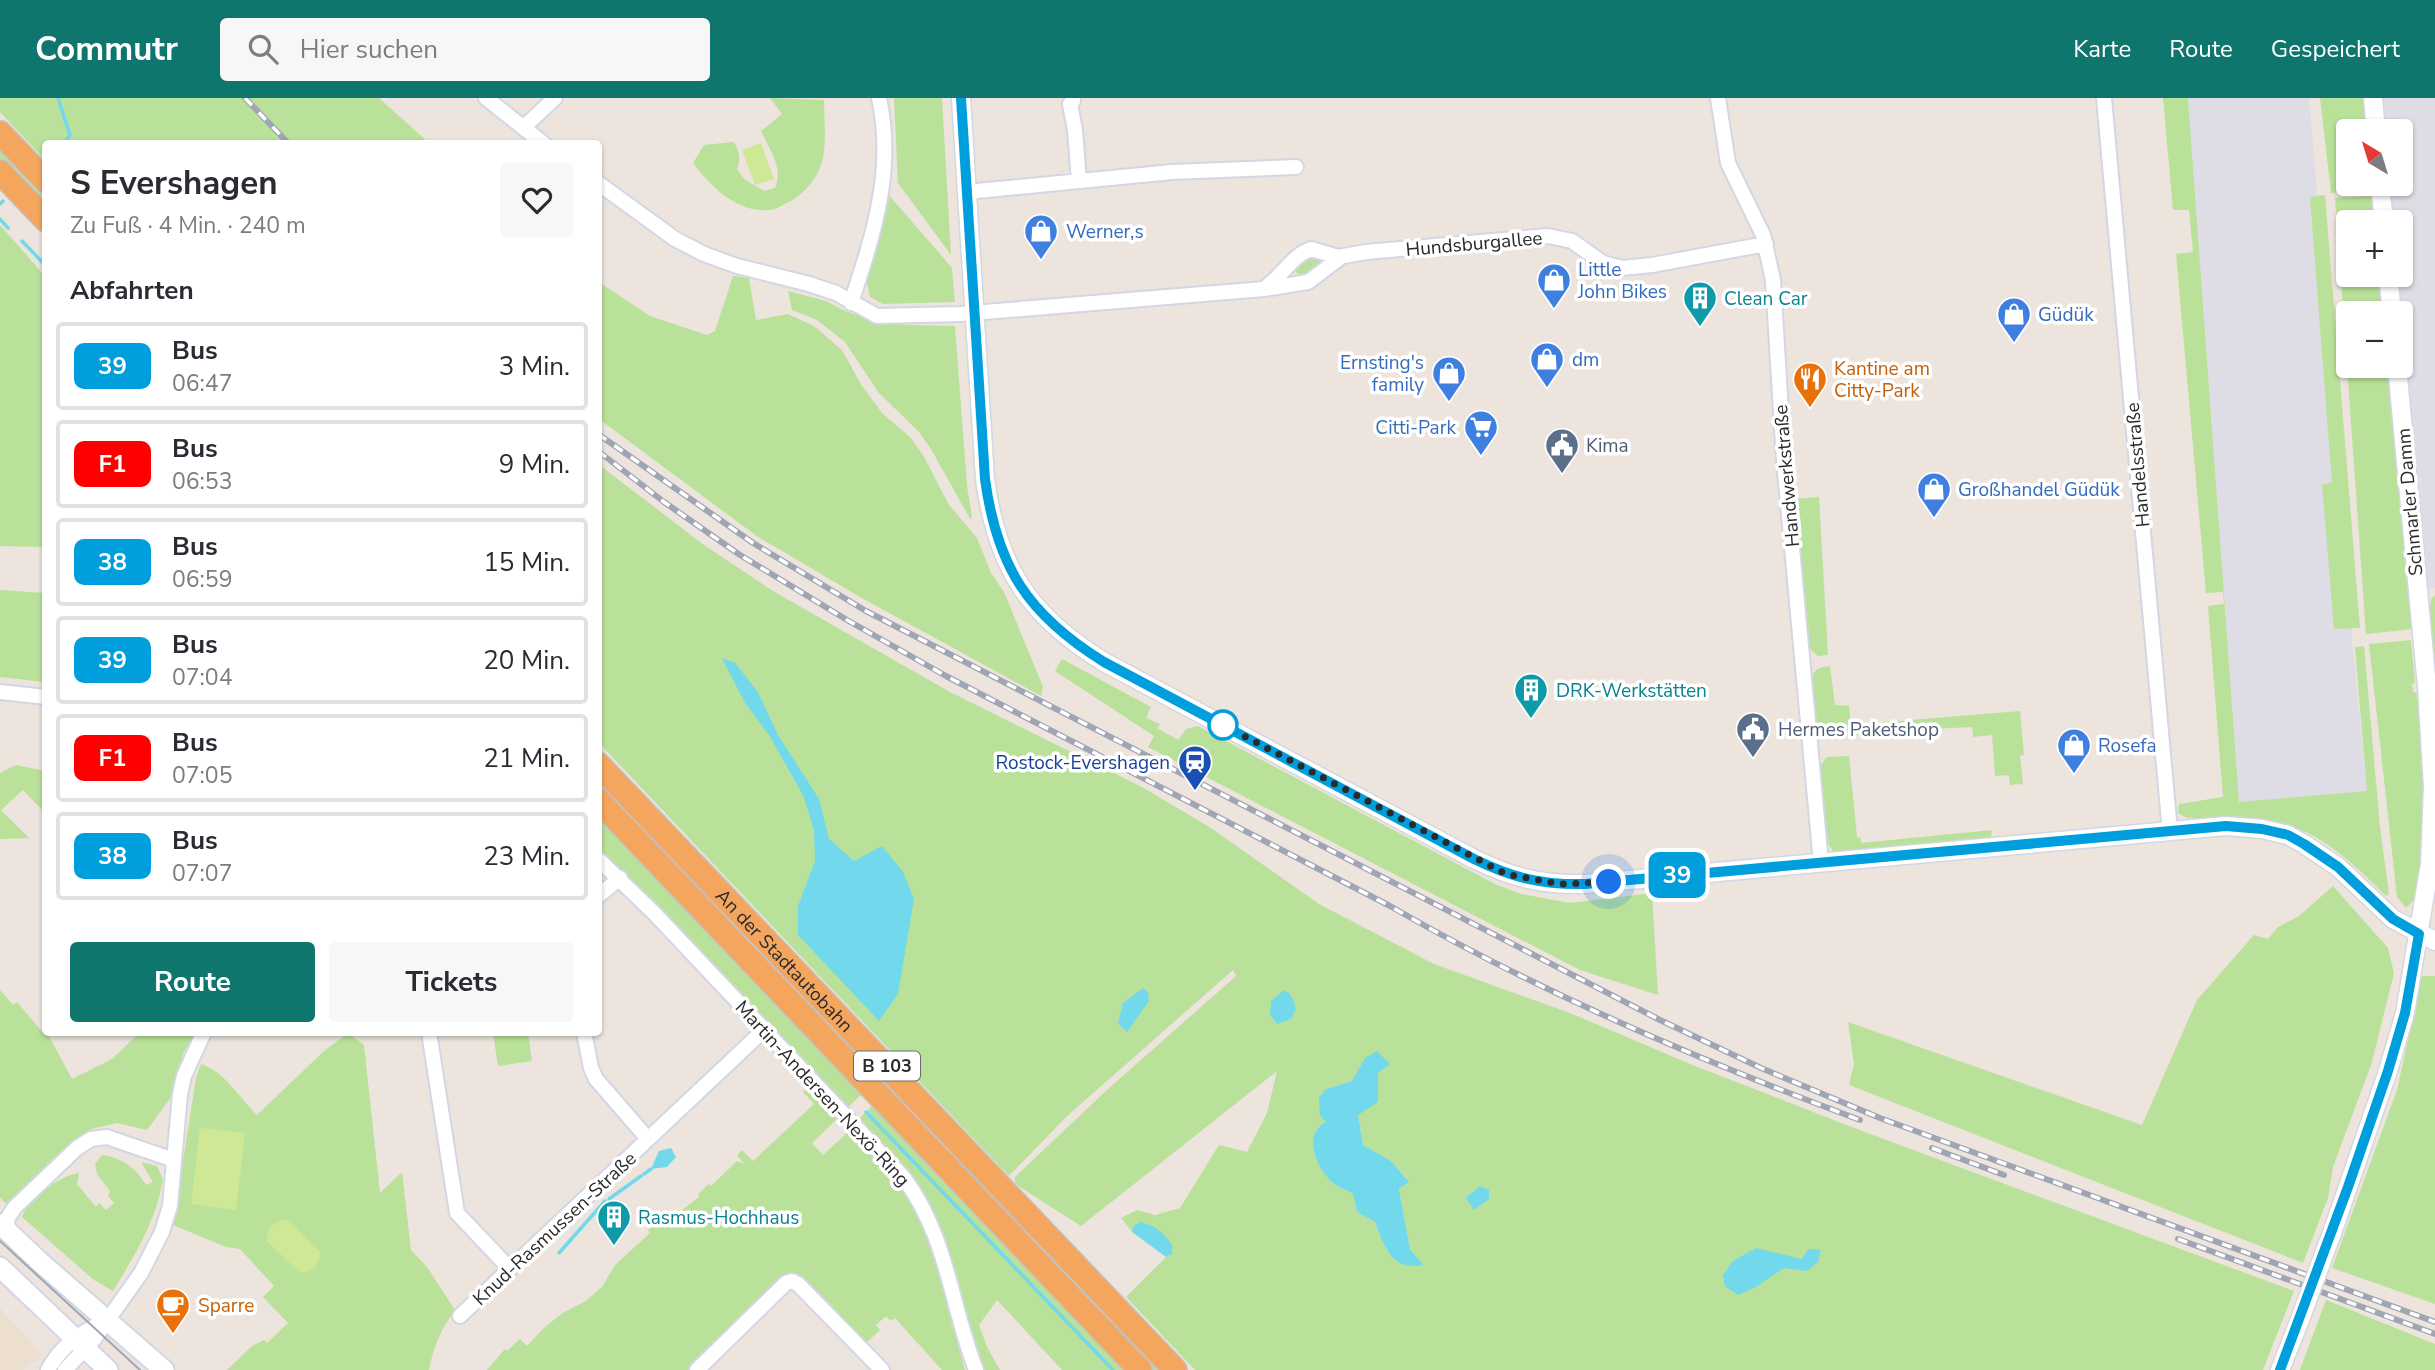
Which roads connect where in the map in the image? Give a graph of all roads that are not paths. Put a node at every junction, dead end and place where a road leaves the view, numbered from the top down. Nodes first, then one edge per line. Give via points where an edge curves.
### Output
1 (486, 98) edge
2 (555, 98) edge
3 (879, 98) edge
4 (961, 98) edge
5 (1073, 98) edge
6 (1718, 98) edge
7 (2104, 98) edge
8 (2373, 98) edge
9 (2375, 119) edge
10 (523, 128) junction
11 (0, 133) edge
12 (539, 140) edge
13 (1296, 167) dead end
14 (0, 172) edge
15 (42, 177) edge
16 (1079, 181) junction
17 (602, 186) edge
18 (967, 192) junction
19 (42, 216) edge
20 (1766, 244) junction
21 (1341, 257) junction
22 (1264, 289) junction
23 (851, 303) junction
24 (976, 313) junction
25 (2398, 378) edge
26 (0, 692) edge
27 (42, 696) edge
28 (602, 768) edge
29 (602, 804) edge
30 (2170, 832) junction
31 (602, 862) edge
32 (1821, 863) junction
33 (620, 878) junction
34 (602, 893) edge
35 (2427, 938) edge
36 (765, 1029) junction
37 (202, 1036) edge
38 (430, 1036) edge
39 (585, 1036) edge
40 (648, 1139) junction
41 (174, 1160) junction
42 (4, 1228) edge
43 (0, 1267) edge
44 (510, 1269) junction
45 (460, 1316) dead end
46 (107, 1320) junction
47 (80, 1344) junction
48 (48, 1370) edge
49 (65, 1370) edge
50 (108, 1370) edge
51 (164, 1370) edge
52 (697, 1370) edge
53 (882, 1370) edge
54 (976, 1370) edge
55 (1140, 1370) edge
56 (1175, 1370) edge
57 (2280, 1370) edge

1 - 10 street
2 - 10 street
3 - 23 street via 885,136 884,180 874,232
4 - 18 street
5 - 16 street
6 - 20 street, Handwerkstraße via 1728,163
7 - 30 street, Handelsstraße
8 - 9 street
10 - 12 street
11 - 15 highway
13 - 16 street
14 - 19 highway
16 - 18 street
17 - 23 street, Hundsburgallee via 675,239 704,254 809,284
18 - 24 street
20 - 21 street, Hundsburgallee via 1622,268 1603,262 1572,241 1548,236
20 - 32 street, Handwerkstraße via 1774,290 1784,461
21 - 22 street, Hundsburgallee via 1308,282
21 - 22 street, Hundsburgallee via 1306,251
22 - 24 street, Hundsburgallee
23 - 24 street, Hundsburgallee via 877,316
24 - 32 street via 985,479 994,530 1010,568 1037,609 1083,650 1474,859 1520,878 1585,884
25 - 35 street, Schmarler Damm via 2433,787
26 - 27 street
28 - 56 highway, An der Stadtautobahn / B 103
29 - 55 highway, An der Stadtautobahn / B 103
30 - 32 street
30 - 35 street via 2226,826 2288,835 2323,855 2393,919
31 - 33 street, Martin-Andersen-Nexö-Ring
33 - 34 street
33 - 36 street, Martin-Andersen-Nexö-Ring
35 - 57 street, Schmarler Damm, bridge via 2388,1071
36 - 40 street, Knud-Rasmussen-Straße
36 - 54 street, Martin-Andersen-Nexö-Ring via 894,1165 923,1205 940,1242
37 - 41 street via 184,1076
38 - 44 street via 457,1213
39 - 40 street, Knud-Rasmussen-Straße via 596,1079
40 - 44 street, Knud-Rasmussen-Straße
41 - 42 street via 107,1137 91,1139 15,1207
41 - 46 street via 170,1206 162,1231 141,1273
42 - 46 main road
43 - 47 main road
44 - 45 street, Knud-Rasmussen-Straße
46 - 47 street
46 - 51 main road
47 - 48 street
47 - 49 street
47 - 50 main road
52 - 53 street via 792,1282

